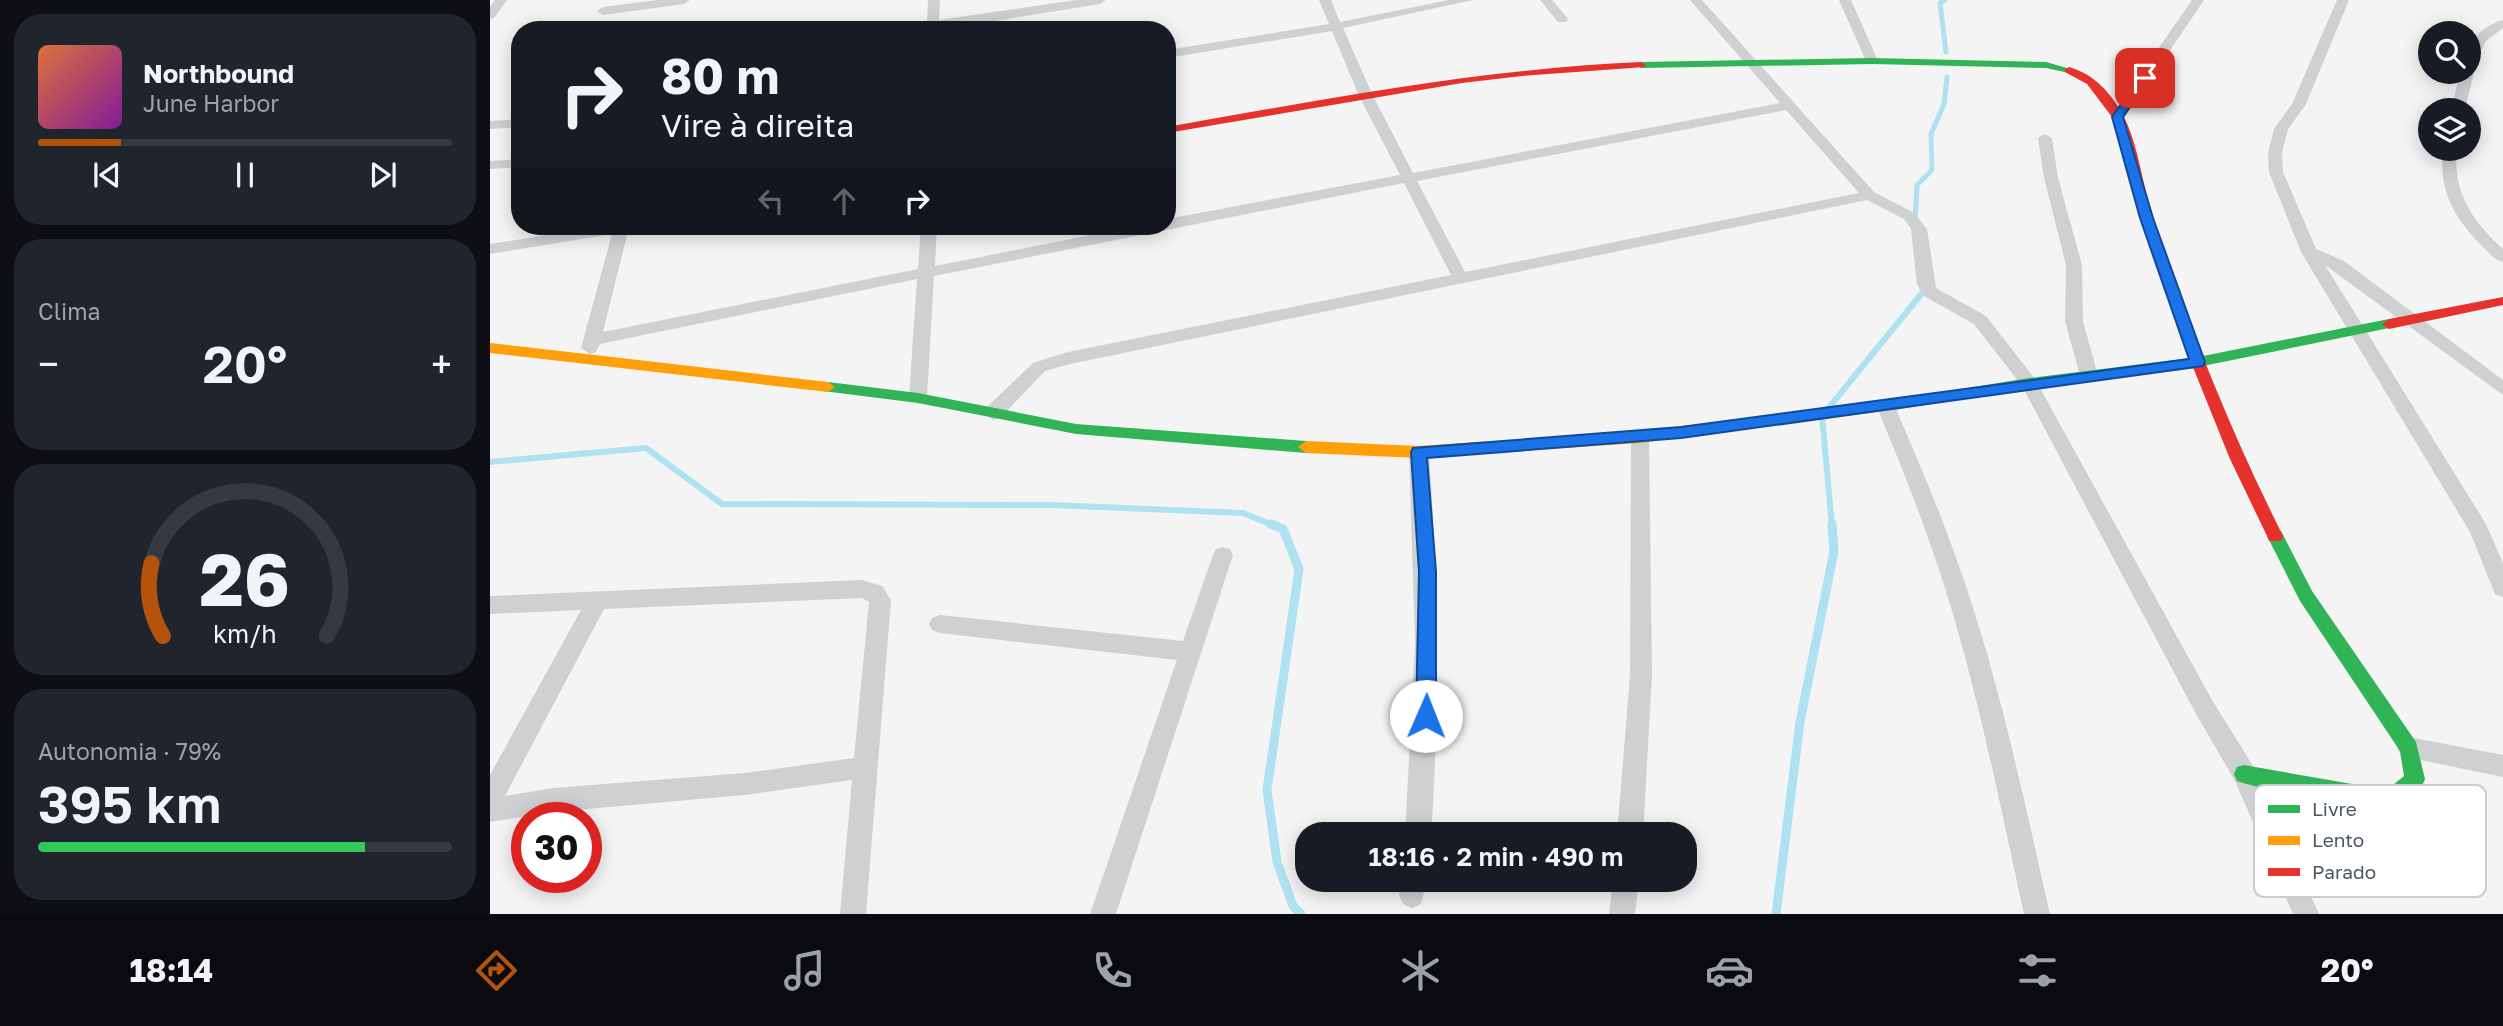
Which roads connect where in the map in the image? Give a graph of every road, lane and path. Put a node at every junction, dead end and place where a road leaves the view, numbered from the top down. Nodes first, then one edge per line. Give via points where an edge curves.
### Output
1 (501, 0) edge
2 (684, 0) edge
3 (934, 0) edge
4 (1100, 0) edge
5 (1325, 0) edge
6 (1467, 0) edge
7 (1546, 0) edge
8 (1696, 0) edge
9 (1845, 0) edge
10 (2198, 0) edge
11 (2343, 0) edge
12 (602, 10) edge
13 (490, 15) edge
14 (1562, 19) dead end
15 (933, 21) edge
16 (970, 21) edge
17 (2503, 24) edge
18 (1337, 26) junction
19 (2481, 38) edge
20 (1176, 53) edge
21 (1750, 61) junction
22 (1872, 61) junction
23 (1366, 96) junction
24 (1789, 105) junction
25 (2118, 117) junction
26 (511, 124) edge
27 (490, 125) edge
28 (1176, 128) edge
29 (2045, 138) dead end
30 (2447, 161) edge
31 (511, 164) edge
32 (490, 165) edge
33 (1407, 176) junction
34 (1869, 195) junction
35 (1176, 222) edge
36 (556, 235) edge
37 (624, 235) edge
38 (929, 235) edge
39 (1113, 235) edge
40 (490, 249) edge
41 (2309, 252) junction
42 (2503, 257) edge
43 (927, 272) junction
44 (1460, 277) junction
45 (2503, 301) edge
46 (2408, 320) junction
47 (2356, 330) junction
48 (594, 339) junction
49 (490, 348) edge
50 (585, 358) junction
51 (2198, 362) junction
52 (2089, 376) junction
53 (2029, 383) junction
54 (2503, 389) edge
55 (918, 398) junction
56 (1885, 405) junction
57 (993, 413) junction
58 (1640, 438) junction
59 (1419, 452) junction
60 (2479, 530) junction
61 (2503, 541) edge
62 (1223, 555) dead end
63 (2503, 588) edge
64 (598, 600) junction
65 (490, 605) edge
66 (940, 624) dead end
67 (1193, 652) junction
68 (2409, 748) junction
69 (867, 766) junction
70 (2503, 766) edge
71 (2244, 774) junction
72 (2300, 785) edge
73 (2410, 785) edge
74 (2254, 797) edge
75 (490, 799) edge
76 (490, 810) edge
77 (1419, 822) edge
78 (1631, 822) edge
79 (1625, 892) edge
80 (2298, 897) edge
81 (853, 914) edge
82 (1104, 914) edge
83 (1622, 914) edge
84 (2037, 914) edge
85 (2306, 914) edge

1 - 13 street
2 - 12 street
3 - 15 street
4 - 16 street
5 - 18 street
6 - 18 street
7 - 14 street
8 - 21 street
9 - 22 street
10 - 25 street
11 - 41 street via 2299,103 2281,130 2275,153 2276,172
17 - 19 street
18 - 20 street
18 - 23 street
21 - 22 street
21 - 23 street via 1597,66
21 - 24 street
22 - 25 street via 2059,67 2091,81
23 - 28 street
23 - 33 street
24 - 33 street
24 - 34 street
25 - 51 street via 2147,218
26 - 27 street
29 - 52 street via 2074,265 2074,321
30 - 42 street via 2448,186 2470,226
31 - 32 street
33 - 35 street
33 - 44 street
34 - 44 street
34 - 53 street via 1909,216 1919,229 1925,284 1930,292 1980,320
36 - 40 street
37 - 48 street
38 - 43 street
39 - 43 street
41 - 46 street via 2338,265
41 - 47 street
43 - 48 street
43 - 55 street
44 - 57 street via 1068,358 1039,367
45 - 46 street
46 - 47 street
46 - 54 street
47 - 51 street
47 - 60 street
48 - 50 street
49 - 50 street
50 - 55 street
51 - 52 street
51 - 68 street via 2267,521 2306,596
52 - 53 street
53 - 56 street
53 - 71 street
55 - 57 street
56 - 58 street
56 - 84 street via 1952,576
57 - 59 street via 1144,436
58 - 59 street
58 - 78 street via 1641,674
59 - 77 street via 1427,572 1425,760
60 - 61 street
60 - 63 street
62 - 67 street
64 - 65 street
64 - 69 street via 873,592 880,600
64 - 75 street
66 - 67 street
67 - 82 street
68 - 70 street
68 - 73 street via 2416,779
69 - 76 street via 745,784 553,800
69 - 81 street
71 - 72 street
71 - 74 street
79 - 83 street
80 - 85 street

